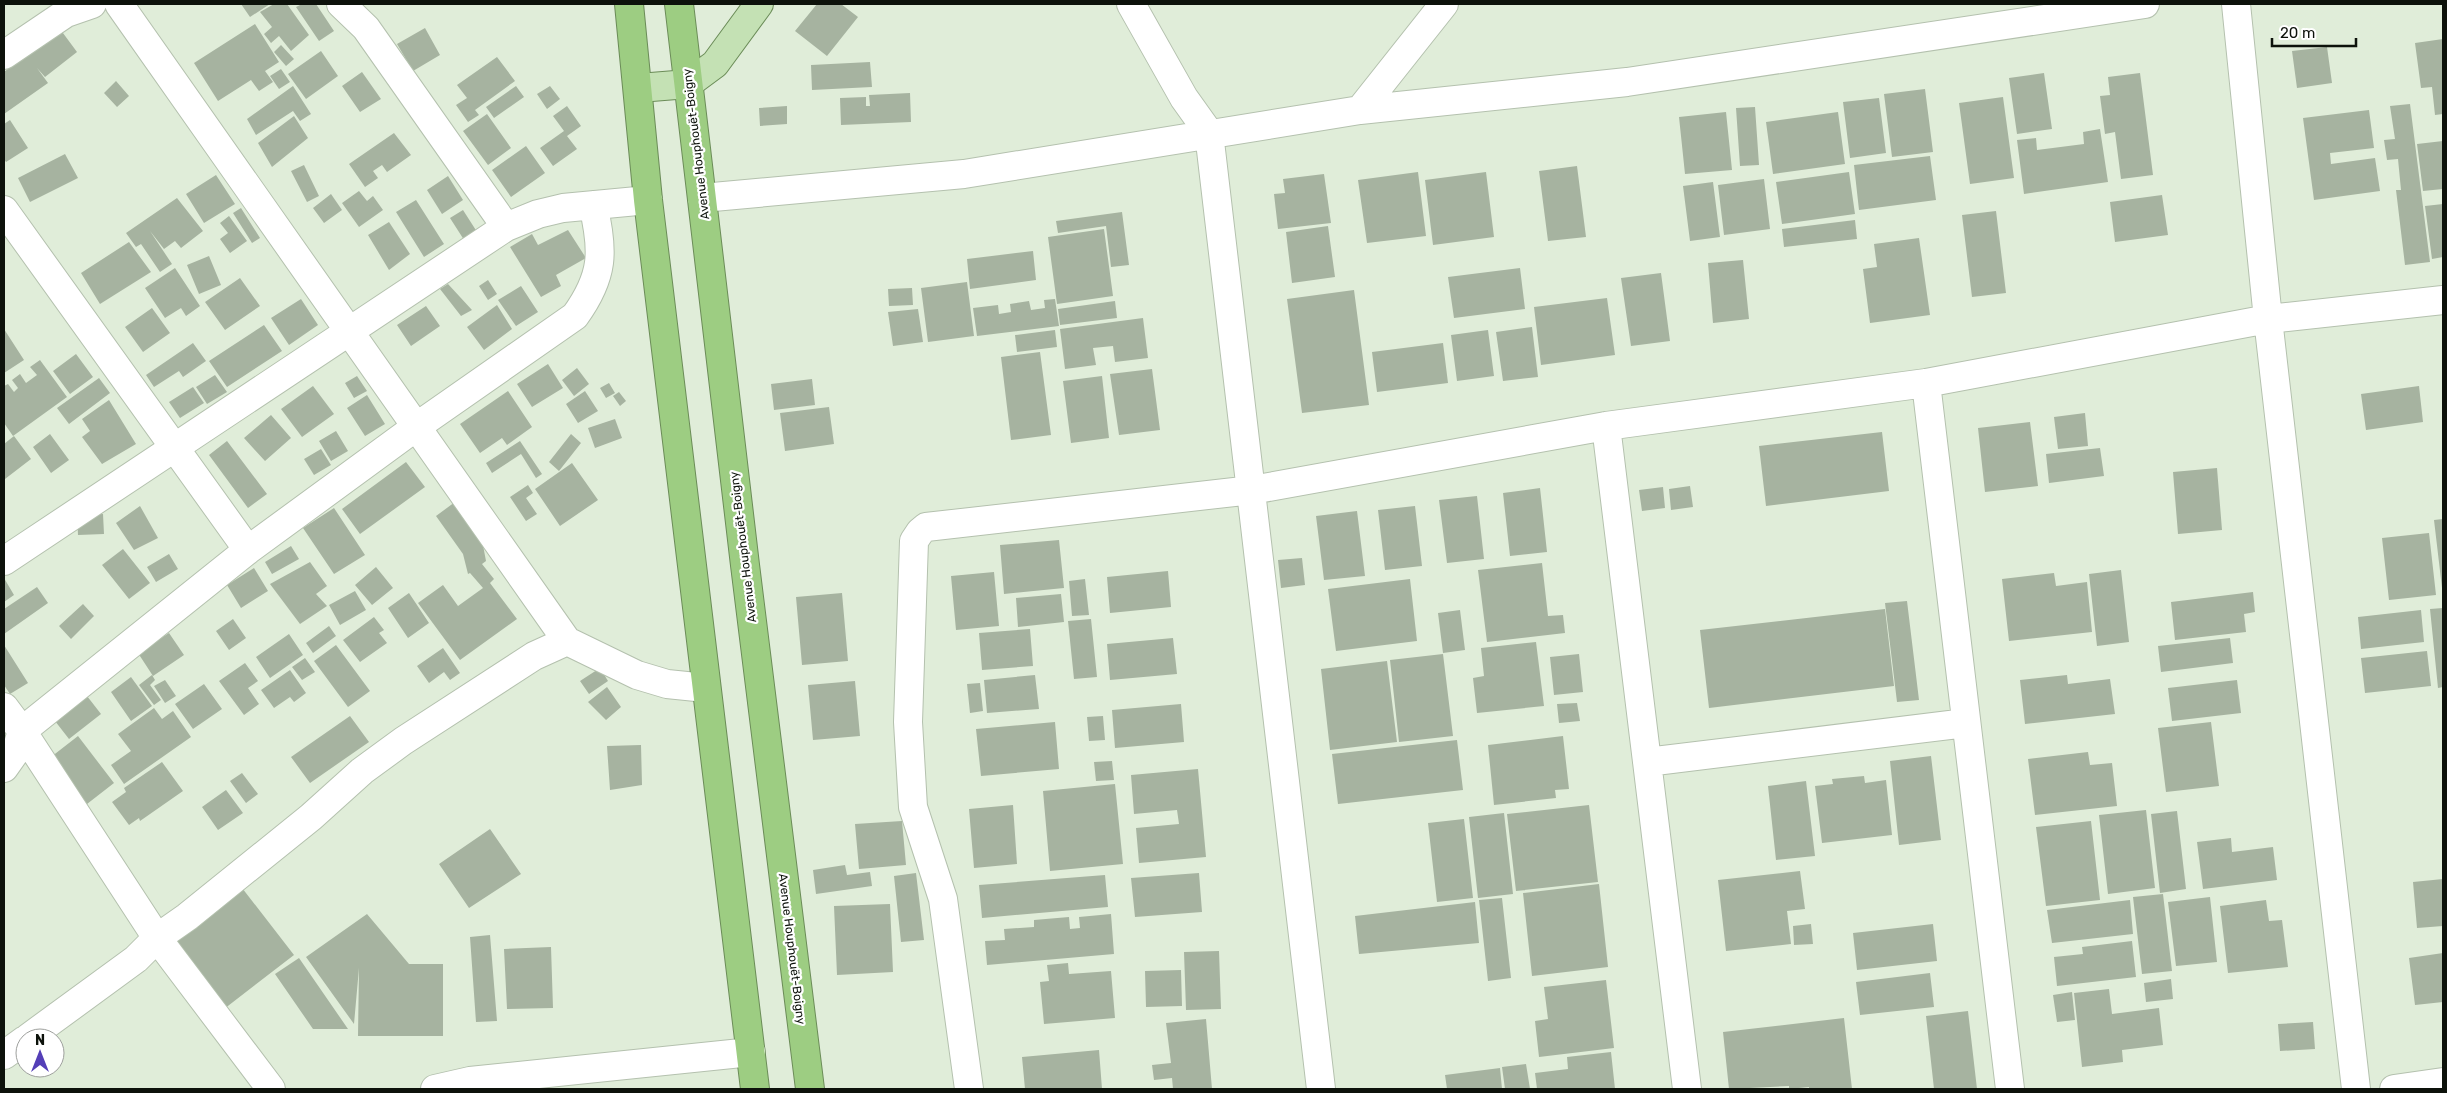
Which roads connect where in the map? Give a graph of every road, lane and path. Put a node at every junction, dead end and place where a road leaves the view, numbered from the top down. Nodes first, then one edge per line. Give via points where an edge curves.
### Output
1 (92, 4) edge
2 (119, 4) edge
3 (341, 4) edge
4 (629, 4) edge
5 (679, 4) edge
6 (758, 4) edge
7 (1131, 4) edge
8 (1444, 4) edge
9 (2145, 4) edge
10 (2236, 4) edge
11 (4, 55) edge
12 (688, 84) junction
13 (639, 88) junction
14 (1360, 110) junction
15 (1209, 133) junction
16 (702, 198) junction
17 (648, 200) junction
18 (593, 205) junction
19 (4, 210) edge
20 (506, 227) junction
21 (2443, 300) edge
22 (2268, 319) junction
23 (349, 330) junction
24 (1926, 383) junction
25 (1606, 426) junction
26 (416, 427) junction
27 (174, 450) junction
28 (1252, 490) junction
29 (248, 550) junction
30 (4, 561) edge
31 (567, 641) junction
32 (706, 688) junction
33 (4, 707) edge
34 (1966, 723) junction
35 (22, 731) junction
36 (1647, 762) junction
37 (4, 768) edge
38 (157, 938) junction
39 (41, 1028) edge
40 (15, 1047) edge
41 (752, 1052) junction
42 (4, 1055) edge
43 (2443, 1082) edge
44 (271, 1089) edge
45 (434, 1089) edge
46 (756, 1089) edge
47 (810, 1089) edge
48 (969, 1089) edge
49 (1321, 1089) edge
50 (1687, 1089) edge
51 (2010, 1089) edge
52 (2356, 1089) edge
53 (2394, 1089) edge

1 - 11 street via 66,13
2 - 23 street
3 - 20 street via 366,28
4 - 13 highway
5 - 12 highway, Avenue Houphouët-Boigny
6 - 12 main road via 715,64
7 - 15 street via 1184,98
8 - 14 street
9 - 14 street via 1627,82
10 - 22 street
12 - 13 main road
12 - 16 highway, Avenue Houphouët-Boigny
13 - 17 highway
14 - 15 street
15 - 16 street via 964,174
15 - 28 street
16 - 47 highway, Avenue Houphouët-Boigny
17 - 18 street
17 - 32 highway
18 - 20 street via 538,214
18 - 26 street via 600,232 601,264 590,295 575,316
19 - 27 street
20 - 23 street
21 - 22 street
22 - 24 street
22 - 52 street
23 - 26 street
23 - 27 street
24 - 25 street
24 - 34 street
25 - 28 street
25 - 36 street
26 - 29 street
26 - 31 street
27 - 29 street
27 - 30 street
28 - 48 street via 926,527 914,541 908,722 913,807 943,899
28 - 49 street
29 - 35 street
31 - 32 street via 637,675 667,684
31 - 38 street via 534,656 403,741
32 - 41 highway
33 - 35 street
34 - 36 street
34 - 51 street
35 - 37 street via 16,752
35 - 38 street
36 - 50 street
38 - 39 street via 136,960
38 - 44 street
40 - 42 street
41 - 45 street via 470,1081
41 - 46 highway
43 - 53 street

